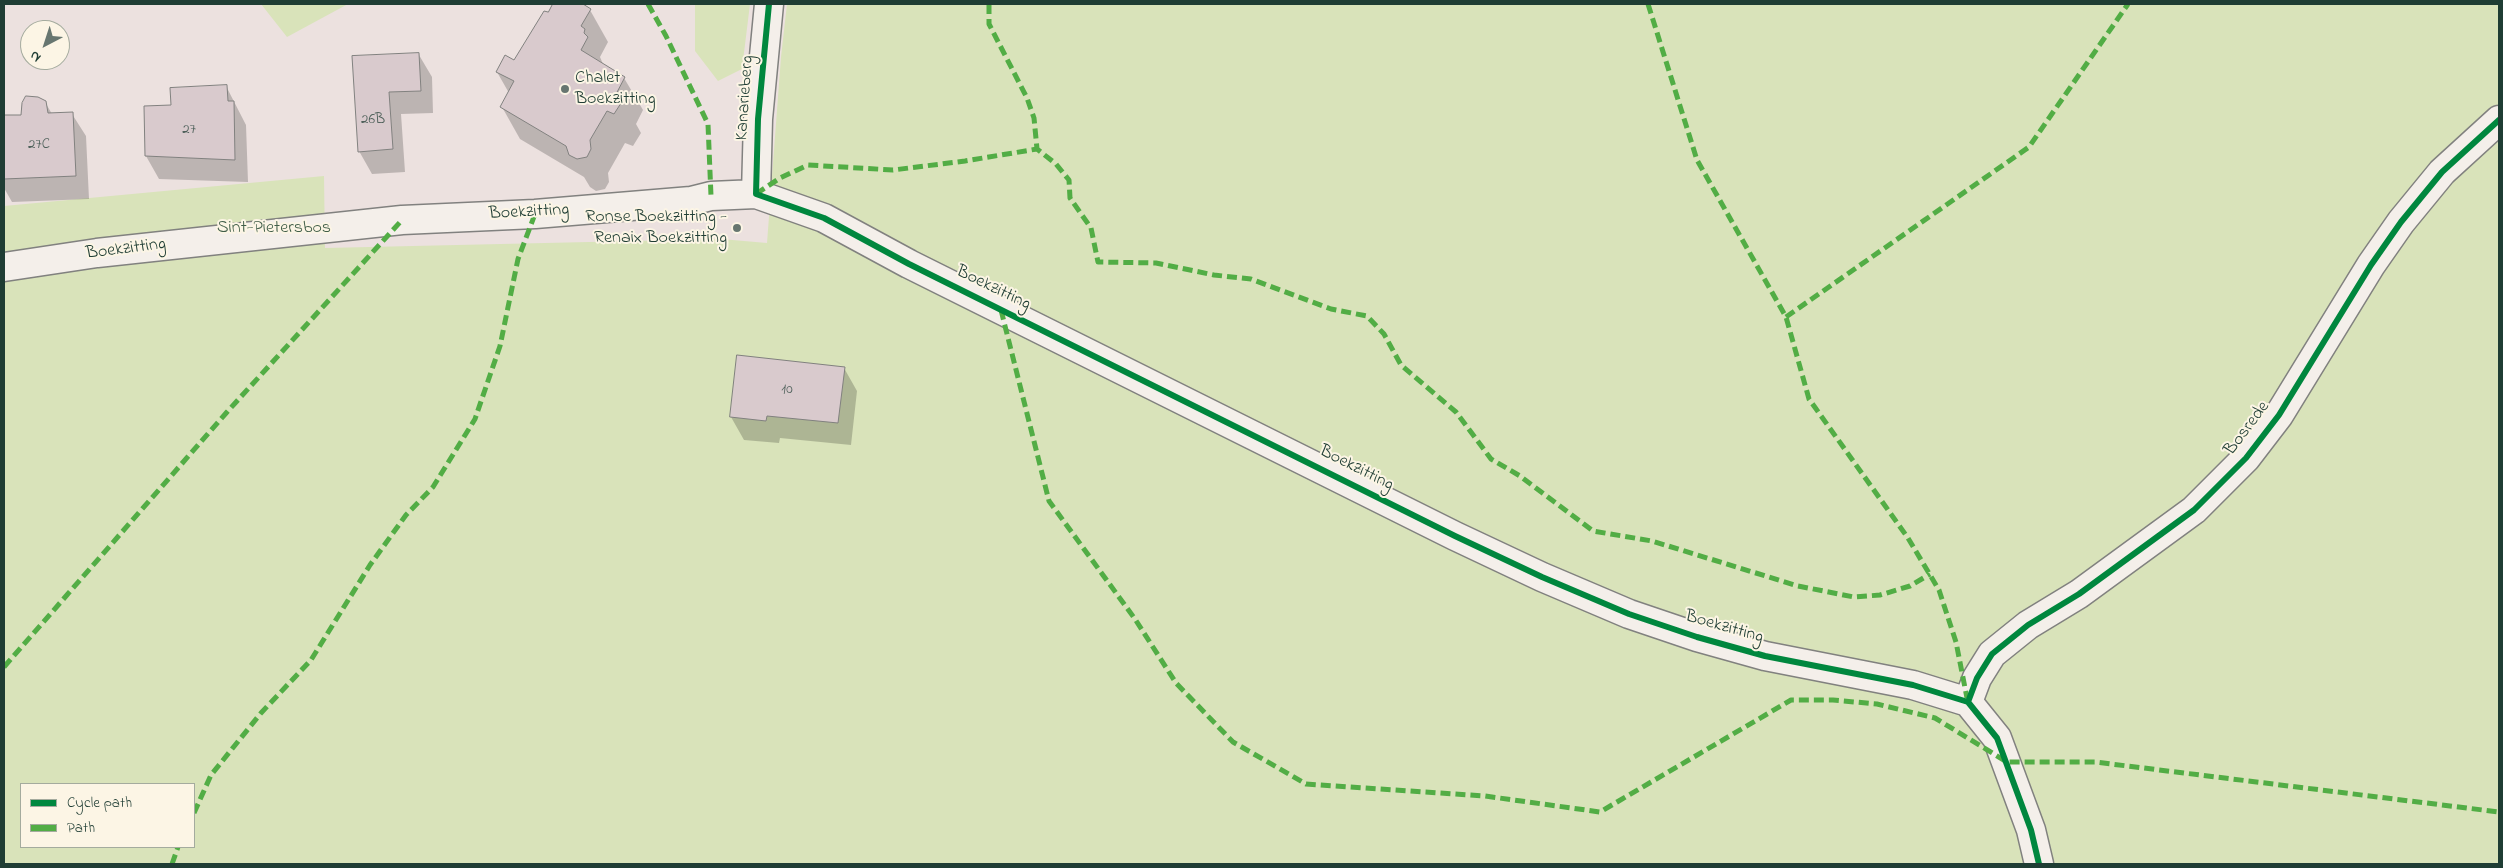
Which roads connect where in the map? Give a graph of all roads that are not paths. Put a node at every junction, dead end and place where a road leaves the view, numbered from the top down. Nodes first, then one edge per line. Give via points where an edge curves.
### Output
1 (769, 4) edge
2 (2499, 120) edge
3 (756, 194) junction
4 (4, 267) edge
5 (1968, 702) junction
6 (2039, 864) edge

1 - 3 street, Kanarieberg via 758,119
2 - 5 street, Bosrede via 2442,172 2401,222 2279,415 2246,458 2194,510 2079,594 2028,625 1992,654
3 - 4 street, Boekzitting via 535,214 402,220 97,253
3 - 5 street, Boekzitting via 824,218 909,264 1455,536 1629,614 1765,656 1913,686
5 - 6 street via 1997,738 2031,830

